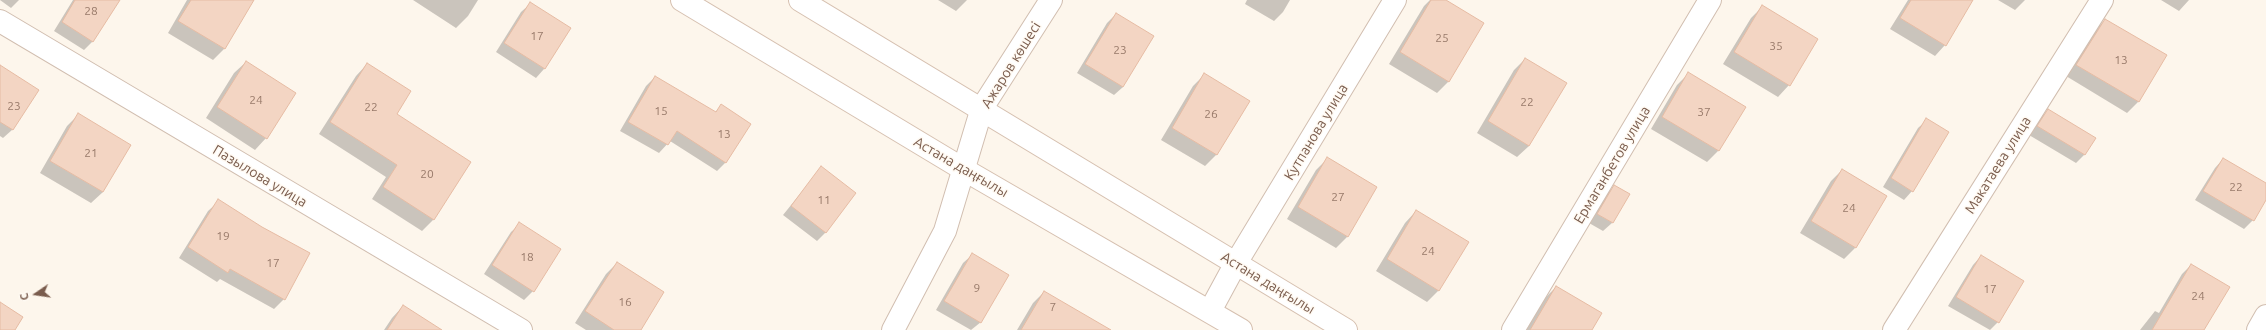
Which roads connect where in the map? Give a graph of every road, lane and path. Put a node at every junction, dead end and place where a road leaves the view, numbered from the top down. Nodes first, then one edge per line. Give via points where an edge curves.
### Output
1 (682, 0) edge
2 (800, 0) edge
3 (1051, 0) edge
4 (1396, 0) edge
5 (1710, 0) edge
6 (2102, 0) edge
7 (0, 21) edge
8 (982, 108) junction
9 (962, 169) junction
10 (1236, 263) junction
11 (1210, 310) junction
12 (2266, 316) edge
13 (521, 330) edge
14 (893, 330) edge
15 (1242, 330) edge
16 (1346, 330) edge
17 (1513, 330) edge
18 (1894, 330) edge
19 (2258, 330) edge

1 - 9 street, Астана даңғылы
2 - 8 street, Астана даңғылы
3 - 8 street, Ажаров көшесі
4 - 10 street, Кутпанова улица
5 - 17 street, Ермаганбетов улица
6 - 18 street, Макатаева улица
7 - 13 street, Пазылова улица
8 - 9 street, Ажаров көшесі
8 - 10 street, Астана даңғылы
9 - 11 street, Астана даңғылы
9 - 14 street, Ажаров көшесі via 945,231
10 - 11 street, Кутпанова улица
10 - 16 street, Астана даңғылы
11 - 15 street, Астана даңғылы
12 - 19 street

